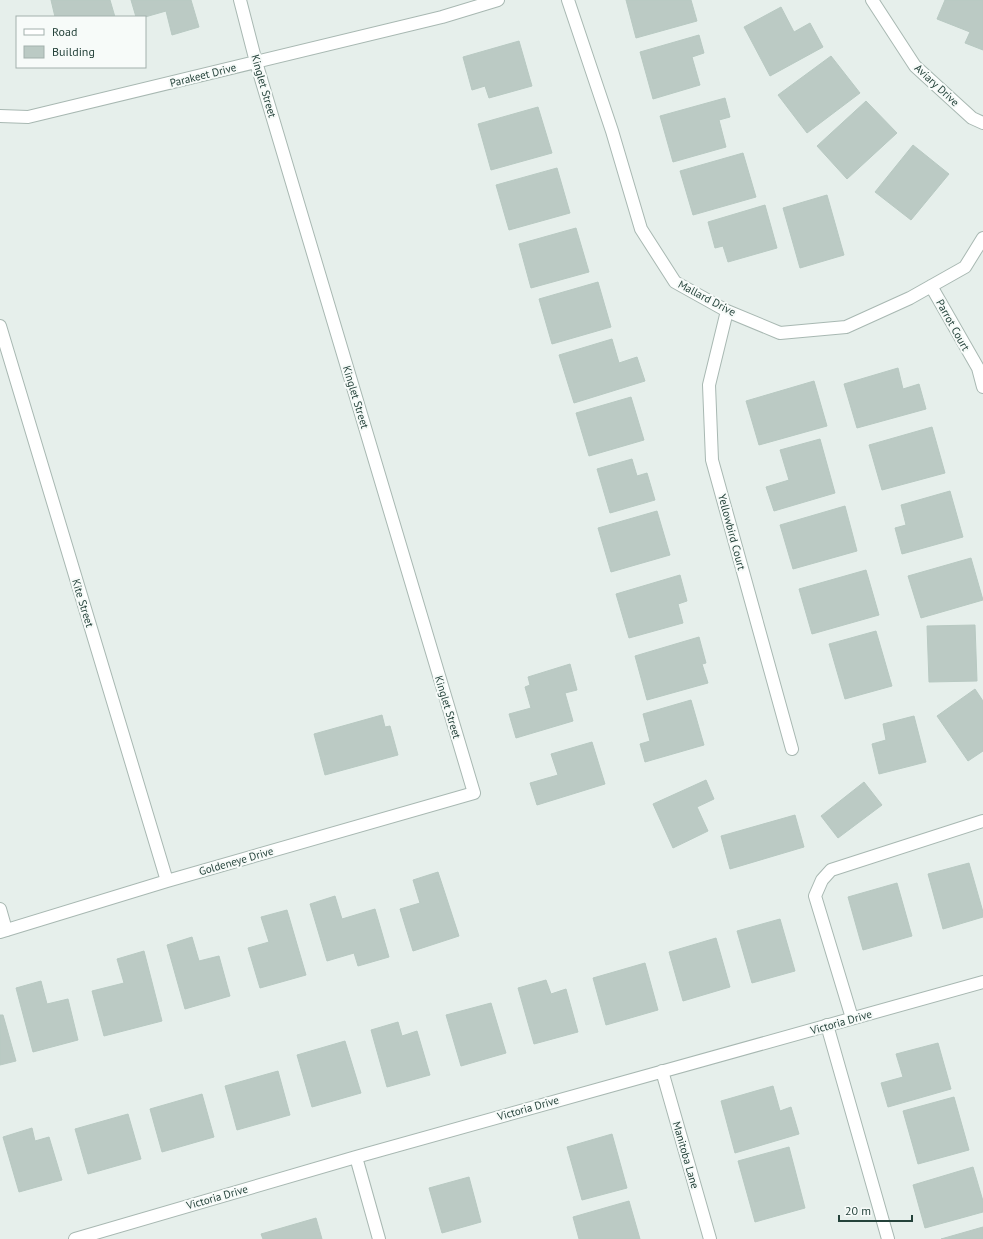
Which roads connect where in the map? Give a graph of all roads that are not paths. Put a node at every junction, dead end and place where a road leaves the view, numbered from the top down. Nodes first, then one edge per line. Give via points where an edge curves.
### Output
1 (240, 0) edge
2 (498, 0) edge
3 (568, 0) edge
4 (872, 0) edge
5 (256, 62) junction
6 (0, 116) edge
7 (983, 123) edge
8 (983, 238) edge
9 (931, 286) junction
10 (727, 311) junction
11 (0, 326) edge
12 (983, 387) edge
13 (792, 749) dead end
14 (474, 793) joint
15 (983, 821) edge
16 (167, 881) junction
17 (0, 909) edge
18 (3, 931) edge
19 (983, 982) edge
20 (852, 1018) junction
21 (827, 1026) junction
22 (662, 1071) junction
23 (356, 1157) junction
24 (75, 1239) edge
25 (379, 1239) edge
26 (710, 1239) edge
27 (888, 1239) edge

1 - 5 street, Kinglet Street
2 - 5 street, Parakeet Drive via 442,17
3 - 10 street, Mallard Drive via 641,229 675,282
4 - 7 street, Aviary Drive via 915,66 972,118
5 - 6 street, Parakeet Drive via 28,117
5 - 14 street, Kinglet Street
8 - 9 street, Mallard Drive via 965,267
9 - 10 street, Mallard Drive via 846,327 780,333
9 - 12 street, Parrot Court via 978,368
10 - 13 street, Yellowbird Court via 709,385 712,460
11 - 16 street, Kite Street
14 - 16 street, Goldeneye Drive
15 - 20 street via 831,870 822,880 816,896
16 - 18 street, Goldeneye Drive
17 - 18 street
19 - 20 street, Victoria Drive
20 - 21 street, Victoria Drive
21 - 22 street, Victoria Drive
21 - 27 street
22 - 23 street, Victoria Drive
22 - 26 street, Manitoba Lane
23 - 24 street, Victoria Drive
23 - 25 street

